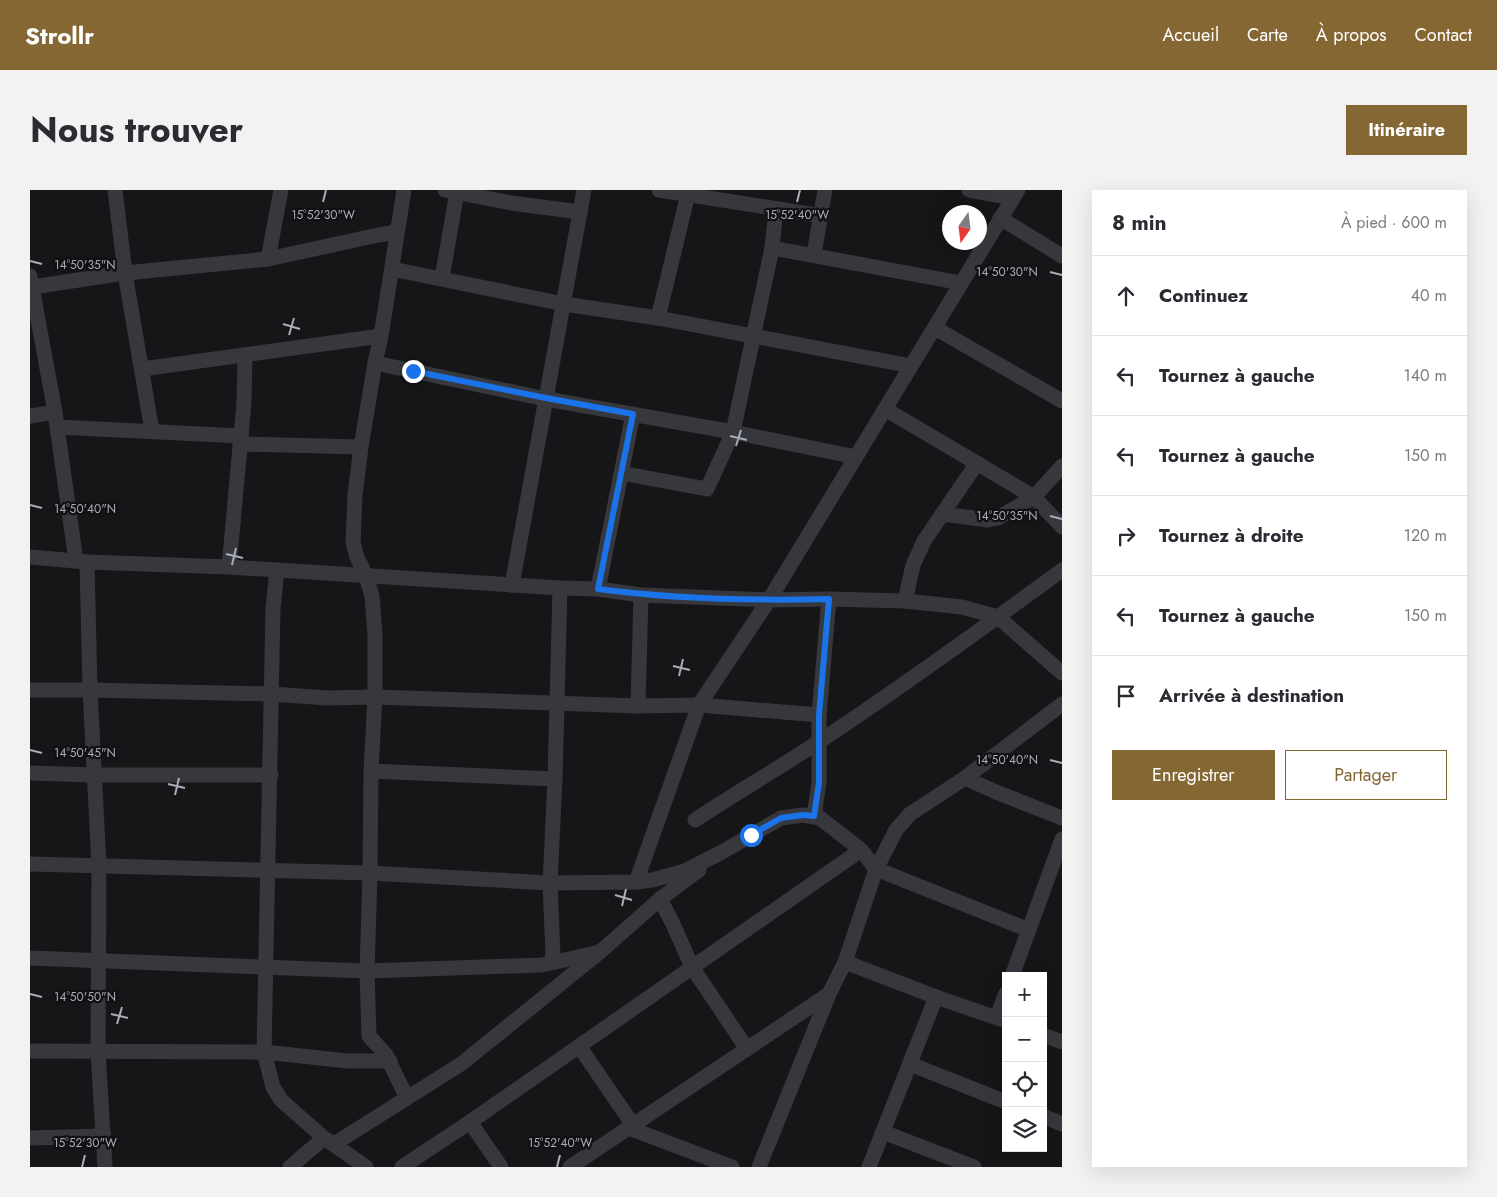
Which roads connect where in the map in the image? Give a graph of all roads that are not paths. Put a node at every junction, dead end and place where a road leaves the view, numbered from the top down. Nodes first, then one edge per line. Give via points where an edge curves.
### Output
1 (115, 190) edge
2 (281, 190) edge
3 (404, 190) edge
4 (584, 190) edge
5 (659, 190) edge
6 (826, 190) edge
7 (969, 190) edge
8 (451, 191) edge
9 (689, 192) edge
10 (1015, 194) edge
11 (512, 196) edge
12 (776, 209) junction
13 (580, 212) junction
14 (822, 216) junction
15 (1000, 218) junction
16 (397, 232) junction
17 (772, 248) junction
18 (814, 254) junction
19 (1062, 256) edge
20 (268, 259) junction
21 (392, 269) junction
22 (125, 273) junction
23 (442, 278) junction
24 (31, 281) edge
25 (961, 283) junction
26 (564, 304) junction
27 (658, 318) junction
28 (34, 328) edge
29 (935, 328) junction
30 (381, 336) junction
31 (753, 336) junction
32 (245, 355) junction
33 (375, 363) junction
34 (911, 366) junction
35 (142, 369) junction
36 (546, 398) junction
37 (1062, 401) edge
38 (885, 409) junction
39 (633, 414) junction
40 (30, 416) edge
41 (56, 419) junction
42 (152, 431) junction
43 (733, 432) junction
44 (241, 440) junction
45 (361, 447) junction
46 (856, 456) junction
47 (977, 463) junction
48 (1062, 466) edge
49 (621, 473) junction
50 (1034, 497) junction
51 (942, 514) junction
52 (1062, 527) edge
53 (30, 557) edge
54 (81, 561) junction
55 (229, 567) junction
56 (277, 570) junction
57 (1062, 570) edge
58 (366, 576) junction
59 (512, 585) junction
60 (560, 588) junction
61 (598, 589) junction
62 (641, 595) junction
63 (829, 599) junction
64 (769, 600) junction
65 (905, 601) junction
66 (998, 617) junction
67 (1062, 673) edge
68 (30, 690) edge
69 (90, 690) junction
70 (272, 694) junction
71 (375, 697) junction
72 (557, 704) junction
73 (1062, 704) edge
74 (699, 705) junction
75 (638, 706) junction
76 (819, 715) junction
77 (819, 741) junction
78 (371, 771) junction
79 (30, 773) edge
80 (94, 775) junction
81 (271, 776) junction
82 (965, 778) junction
83 (555, 779) junction
84 (814, 816) junction
85 (1062, 818) edge
86 (695, 820) dead end
87 (1062, 838) edge
88 (862, 850) junction
89 (722, 852) junction
90 (30, 864) edge
91 (99, 865) junction
92 (876, 868) junction
93 (268, 870) junction
94 (370, 873) junction
95 (636, 882) junction
96 (550, 883) junction
97 (660, 899) junction
98 (1029, 930) junction
99 (600, 952) junction
100 (30, 958) edge
101 (98, 961) junction
102 (550, 962) junction
103 (845, 962) junction
104 (692, 967) junction
105 (266, 968) junction
106 (367, 971) junction
107 (1013, 972) edge
108 (829, 994) junction
109 (936, 997) junction
110 (1001, 1019) edge
111 (1047, 1036) edge
112 (1062, 1042) edge
113 (579, 1046) junction
114 (747, 1049) junction
115 (30, 1051) edge
116 (98, 1052) junction
117 (264, 1052) junction
118 (390, 1061) junction
119 (910, 1064) junction
120 (408, 1098) junction
121 (1002, 1100) edge
122 (1047, 1118) edge
123 (470, 1122) junction
124 (1062, 1124) edge
125 (631, 1126) junction
126 (883, 1132) junction
127 (104, 1136) junction
128 (30, 1138) edge
129 (329, 1141) junction
130 (105, 1167) edge
131 (290, 1167) edge
132 (366, 1167) edge
133 (402, 1167) edge
134 (501, 1167) edge
135 (570, 1167) edge
136 (732, 1167) edge
137 (759, 1167) edge
138 (869, 1167) edge
139 (974, 1167) edge

1 - 22 street
2 - 20 street
3 - 16 street
4 - 13 street
5 - 9 street
6 - 14 street
7 - 10 street
8 - 11 street
8 - 23 street
9 - 12 street
9 - 27 street
10 - 15 street
11 - 13 street
12 - 14 street
12 - 17 street
13 - 26 street
14 - 18 street
15 - 19 street
15 - 25 street
16 - 20 street
16 - 21 street
17 - 18 street
17 - 31 street
18 - 25 street
20 - 22 street
21 - 23 street
21 - 30 street
22 - 24 street
22 - 35 street
23 - 26 street
24 - 28 street
25 - 29 street
26 - 27 street
26 - 36 street
27 - 31 street
28 - 41 street
29 - 34 street
29 - 37 street
30 - 32 street
30 - 33 street
31 - 34 street
31 - 43 street
32 - 35 street
32 - 44 street
33 - 36 street
33 - 45 street
34 - 38 street
35 - 42 street
36 - 39 street
36 - 59 street
38 - 46 street
38 - 47 street
39 - 43 street
39 - 49 street
40 - 41 street
41 - 42 street
41 - 54 street
42 - 44 street
43 - 46 street
43 - 49 street via 706,489
44 - 45 street
44 - 55 street
45 - 58 street via 353,542
46 - 64 street
47 - 50 street
47 - 51 street
48 - 50 street
49 - 61 street
50 - 51 street via 998,518 988,520
50 - 52 street
51 - 65 street via 913,565
53 - 54 street
54 - 55 street
54 - 69 street
55 - 56 street
56 - 58 street
56 - 70 street
57 - 66 street
58 - 59 street
58 - 71 street via 372,596
59 - 60 street
60 - 61 street
60 - 72 street
61 - 62 street
62 - 64 street
62 - 75 street
63 - 64 street
63 - 65 street
63 - 76 street
64 - 74 street
65 - 66 street via 962,607
66 - 67 street
66 - 77 street
68 - 69 street
69 - 70 street
69 - 80 street
70 - 71 street
70 - 81 street
71 - 72 street
71 - 78 street
72 - 75 street
72 - 83 street
73 - 82 street
74 - 75 street
74 - 76 street
74 - 95 street
76 - 77 street
77 - 84 street via 819,783
77 - 86 street
78 - 83 street
78 - 94 street
79 - 80 street
80 - 81 street
80 - 91 street
81 - 93 street
82 - 85 street
82 - 92 street via 910,814 896,830
83 - 96 street
84 - 88 street
84 - 89 street via 781,818
87 - 98 street
88 - 92 street
88 - 104 street
89 - 95 street via 685,871
89 - 97 street
90 - 91 street
91 - 93 street
91 - 101 street
92 - 98 street
92 - 103 street
93 - 94 street
93 - 105 street
94 - 96 street
94 - 106 street
95 - 96 street
96 - 102 street via 553,954
97 - 99 street
97 - 104 street
98 - 107 street
99 - 102 street
99 - 120 street via 461,1064
100 - 101 street
101 - 105 street
101 - 116 street
102 - 106 street via 542,965
103 - 108 street
103 - 109 street
104 - 113 street
104 - 114 street
105 - 106 street
105 - 117 street
106 - 118 street via 370,1036
108 - 114 street
108 - 137 street
109 - 110 street
109 - 119 street
111 - 112 street
113 - 123 street
113 - 125 street
114 - 125 street
115 - 116 street
116 - 117 street
116 - 127 street
117 - 118 street via 348,1061
117 - 129 street via 273,1087 281,1100
118 - 120 street
119 - 121 street
119 - 126 street
120 - 129 street
122 - 124 street
123 - 133 street
123 - 134 street
125 - 135 street
125 - 136 street
126 - 138 street
126 - 139 street
127 - 128 street
127 - 130 street
129 - 131 street
129 - 132 street

